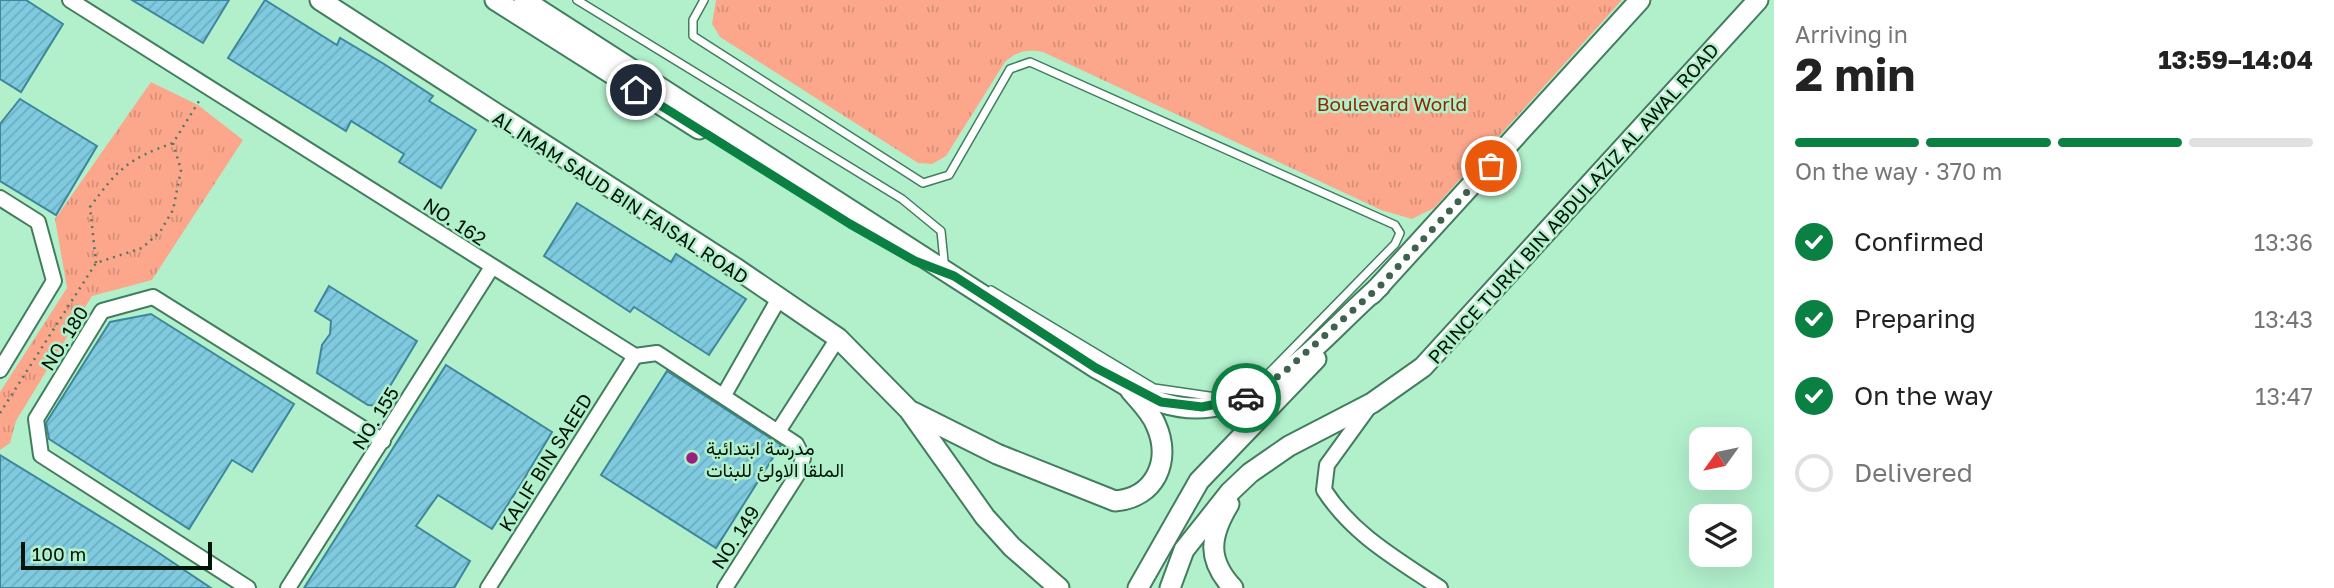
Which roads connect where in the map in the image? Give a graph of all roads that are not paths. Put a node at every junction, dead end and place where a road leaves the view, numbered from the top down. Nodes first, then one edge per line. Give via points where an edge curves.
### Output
1 (70, 0) edge
2 (320, 0) edge
3 (495, 0) edge
4 (577, 0) edge
5 (704, 0) edge
6 (1640, 0) edge
7 (1758, 0) edge
8 (530, 1) edge
9 (0, 198) edge
10 (492, 267) junction
11 (949, 269) junction
12 (1380, 286) junction
13 (778, 300) junction
14 (838, 338) junction
15 (635, 356) junction
16 (0, 370) edge
17 (1124, 383) junction
18 (724, 395) junction
19 (1371, 403) junction
20 (909, 410) junction
21 (779, 430) junction
22 (383, 442) junction
23 (799, 472) joint
24 (1250, 473) junction
25 (248, 588) edge
26 (288, 588) edge
27 (488, 588) edge
28 (725, 588) edge
29 (1059, 588) edge
30 (1138, 588) edge
31 (1170, 588) edge
32 (1233, 588) edge
33 (1440, 588) edge

1 - 10 street, NO. 162
2 - 13 main road, AL IMAM SAUD BIN FAISAL ROAD
3 - 11 main road via 850,224 915,261
4 - 11 lane via 902,199 941,231
5 - 11 lane via 693,20 693,36 923,183 949,175 1010,69 1030,62 1395,225 1399,233 1395,244 1262,381 1216,397 1154,388
6 - 12 main road
7 - 19 main road, PRINCE TURKI BIN ABDULAZIZ AL AWAL ROAD via 1463,327 1423,367
8 - 11 main road
9 - 16 street via 38,222 54,281
10 - 15 street, NO. 162
10 - 22 street, NO. 155
11 - 17 main road
12 - 17 main road via 1283,373 1245,399 1181,407
12 - 30 main road via 1199,481
13 - 14 main road, AL IMAM SAUD BIN FAISAL ROAD
13 - 18 street
14 - 20 main road, AL IMAM SAUD BIN FAISAL ROAD
14 - 21 street
15 - 18 street, NO. 162 via 657,353
15 - 27 street, KALIF BIN SAEED
17 - 20 main road via 1152,417 1161,447 1151,486 1134,499 1115,501 997,454
18 - 21 street, NO. 162
19 - 24 main road, PRINCE TURKI BIN ABDULAZIZ AL AWAL ROAD via 1289,446
19 - 33 street via 1327,465 1324,490 1362,536
20 - 29 main road via 985,517
21 - 23 street, NO. 162 via 796,444 803,458
22 - 25 street, NO. 180 via 153,297 102,311 36,419 41,455
22 - 26 street, NO. 155
23 - 28 street, NO. 149
24 - 31 main road, PRINCE TURKI BIN ABDULAZIZ AL AWAL ROAD via 1184,550
24 - 32 main road via 1226,508 1213,549 1220,574

